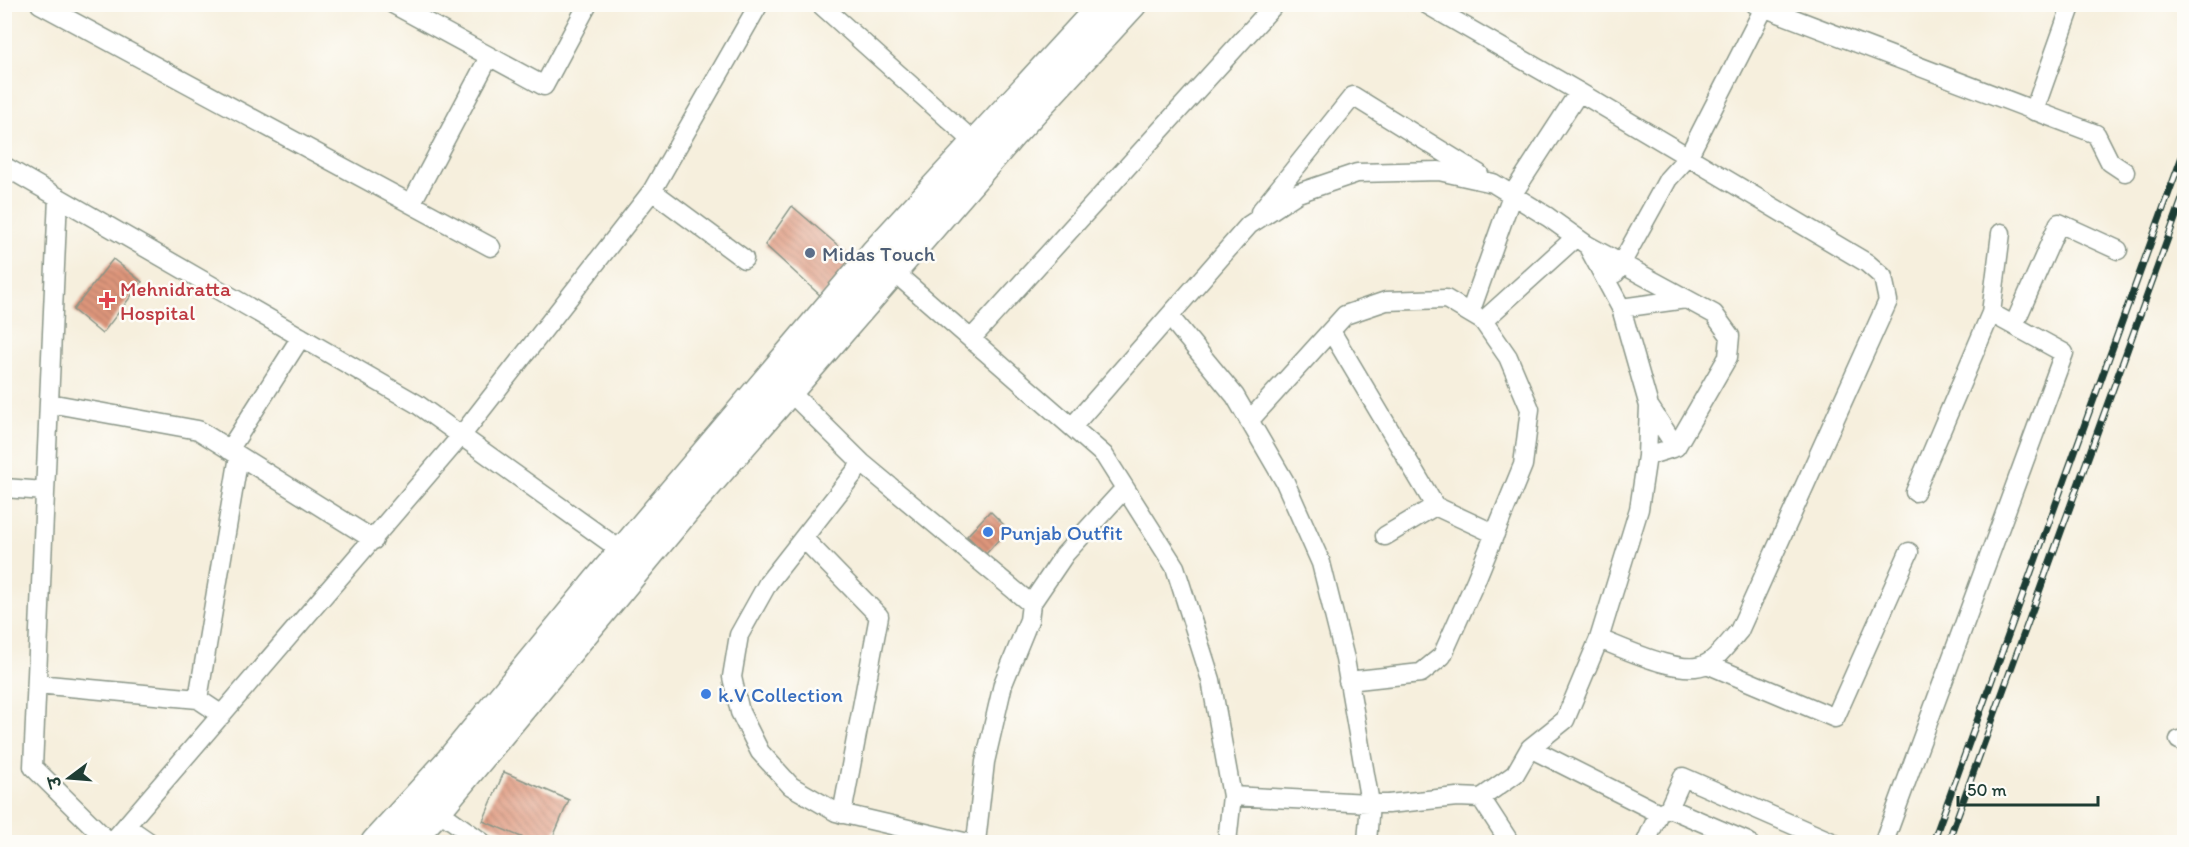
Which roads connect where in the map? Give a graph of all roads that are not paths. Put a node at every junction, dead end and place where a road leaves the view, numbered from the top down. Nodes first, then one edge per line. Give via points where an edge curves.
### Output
1 (40, 4) edge
2 (393, 4) edge
3 (588, 4) edge
4 (759, 4) edge
5 (820, 4) edge
6 (1103, 4) edge
7 (1133, 4) edge
8 (1275, 4) edge
9 (1426, 4) edge
10 (2072, 4) edge
11 (1759, 6) edge
12 (840, 11) edge
13 (489, 57) junction
14 (1579, 92) junction
15 (2034, 111) junction
16 (984, 151) junction
17 (1688, 157) junction
18 (4, 166) edge
19 (2125, 172) dead end
20 (1493, 183) junction
21 (652, 191) junction
22 (1512, 195) junction
23 (58, 197) junction
24 (411, 204) junction
25 (1250, 225) junction
26 (2001, 233) dead end
27 (1581, 241) junction
28 (491, 247) dead end
29 (2118, 250) dead end
30 (874, 253) junction
31 (744, 259) dead end
32 (1621, 264) junction
33 (894, 271) junction
34 (1609, 286) junction
35 (1686, 299) junction
36 (1621, 308) junction
37 (1991, 313) junction
38 (1170, 317) junction
39 (1477, 317) junction
40 (2014, 325) junction
41 (1331, 331) junction
42 (301, 337) junction
43 (971, 339) junction
44 (790, 392) junction
45 (49, 404) junction
46 (1648, 406) junction
47 (1249, 421) junction
48 (1072, 427) junction
49 (461, 436) junction
50 (1676, 447) junction
51 (234, 453) junction
52 (1647, 456) junction
53 (862, 463) junction
54 (4, 488) edge
55 (1125, 488) junction
56 (45, 491) junction
57 (1915, 492) dead end
58 (1435, 506) junction
59 (1495, 534) junction
60 (1384, 536) dead end
61 (804, 539) junction
62 (374, 540) junction
63 (1909, 552) dead end
64 (631, 558) junction
65 (1031, 604) junction
66 (1599, 639) junction
67 (1707, 664) junction
68 (1348, 681) junction
69 (37, 684) junction
70 (198, 699) junction
71 (222, 715) junction
72 (1530, 748) junction
73 (1232, 796) junction
74 (1481, 798) junction
75 (1370, 803) junction
76 (437, 810) junction
77 (1664, 810) junction
78 (842, 814) junction
79 (126, 826) junction
80 (912, 836) edge
81 (111, 843) edge
82 (149, 843) edge
83 (375, 843) edge
84 (408, 843) edge
85 (482, 843) edge
86 (964, 843) edge
87 (976, 843) edge
88 (1227, 843) edge
89 (1367, 843) edge
90 (1506, 843) edge
91 (1646, 843) edge
92 (1748, 843) edge
93 (1832, 843) edge
94 (1884, 843) edge

1 - 24 street
2 - 13 street
3 - 13 street via 544,87
4 - 21 street
5 - 12 street
6 - 16 main road
7 - 16 main road
8 - 43 street
9 - 14 street
10 - 15 street
11 - 15 street
11 - 17 street
12 - 16 street
13 - 24 street
14 - 17 street
14 - 22 street
15 - 19 street via 2096,134 2110,162
16 - 30 main road
16 - 33 main road
17 - 32 street via 1668,179
17 - 67 street via 1867,262 1883,277 1888,301 1739,631
18 - 23 street
20 - 22 street
20 - 25 street via 1439,171 1357,173 1298,193
20 - 25 street via 1353,96
21 - 31 street
21 - 49 street
22 - 27 street
22 - 39 street
23 - 42 street
23 - 45 street
24 - 28 street
25 - 38 street
26 - 37 street
27 - 32 street
27 - 34 street
27 - 39 street
29 - 40 street via 2059,223
30 - 33 street
30 - 64 main road
32 - 34 street
32 - 35 street
33 - 43 street
33 - 44 main road
34 - 36 street
35 - 36 street
35 - 50 street via 1714,314 1730,336 1728,357
36 - 46 street
37 - 40 street
37 - 57 street
38 - 47 street via 1235,396
38 - 48 street
39 - 41 street via 1446,299 1386,301 1346,315
39 - 59 street via 1508,357 1530,409 1523,465
40 - 94 street via 2064,353
41 - 47 street
41 - 58 street
42 - 49 street via 417,404
42 - 51 street
43 - 48 street
44 - 53 street
44 - 64 main road via 689,507
45 - 51 street via 198,430
45 - 56 street
46 - 50 street
46 - 52 street
47 - 68 street via 1285,482 1321,563
48 - 55 street via 1104,455
49 - 62 street
49 - 64 street
50 - 52 street
51 - 62 street
51 - 70 street
52 - 66 street via 1639,509
53 - 61 street
53 - 65 street
54 - 56 street
55 - 65 street via 1065,554
55 - 73 street via 1175,567 1211,680
56 - 69 street
58 - 59 street
58 - 60 street
59 - 68 street via 1442,656 1421,673
61 - 78 street via 879,616
61 - 78 street via 768,583 739,635 732,677 740,711 760,752 791,786
62 - 71 street
63 - 67 street via 1835,718
64 - 76 main road
64 - 83 main road
65 - 87 street via 1029,620 1003,684 985,762
66 - 67 street via 1651,660 1691,668
66 - 72 street via 1565,720
68 - 75 street
69 - 70 street
69 - 81 street via 33,767
70 - 71 street
71 - 79 street
72 - 74 street via 1515,774
72 - 77 street
73 - 75 street
73 - 88 street
74 - 75 street
74 - 90 street via 1507,838
75 - 89 street
76 - 84 main road
76 - 85 street
77 - 91 street
77 - 92 street
77 - 93 street via 1683,777
78 - 80 street
79 - 81 street
79 - 82 street
80 - 86 street

